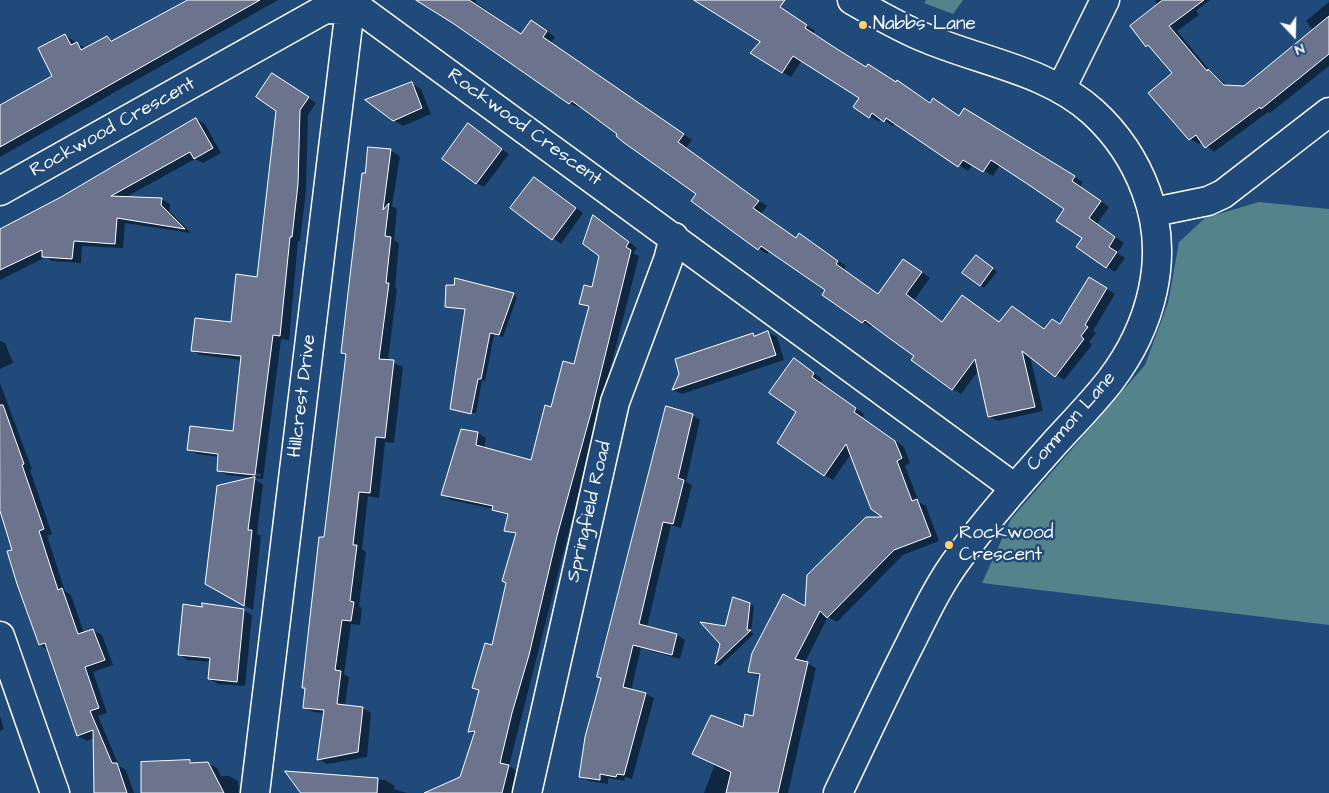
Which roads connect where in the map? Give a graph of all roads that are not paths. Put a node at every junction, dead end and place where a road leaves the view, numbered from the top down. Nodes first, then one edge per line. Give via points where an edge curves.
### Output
1 (852, 0) edge
2 (1106, 0) edge
3 (350, 5) edge
4 (1061, 89) junction
5 (1329, 112) edge
6 (0, 191) edge
7 (1154, 212) junction
8 (674, 237) junction
9 (1015, 488) junction
10 (0, 636) edge
11 (54, 793) edge
12 (255, 793) edge
13 (527, 793) edge
14 (838, 793) edge

1 - 4 street via 928,39
2 - 4 street
3 - 6 street, Rockwood Crescent via 325,9
3 - 8 street, Rockwood Crescent
3 - 12 street, Hillcrest Drive
4 - 7 street via 1093,112 1119,141 1138,168
5 - 7 street via 1223,194 1208,201
7 - 9 street, Common Lane via 1158,243 1156,273 1150,308 1138,336 1109,382
8 - 9 street, Rockwood Crescent
8 - 13 street, Springfield Road via 615,402
9 - 14 street, Common Lane via 959,557 925,613
10 - 11 street

